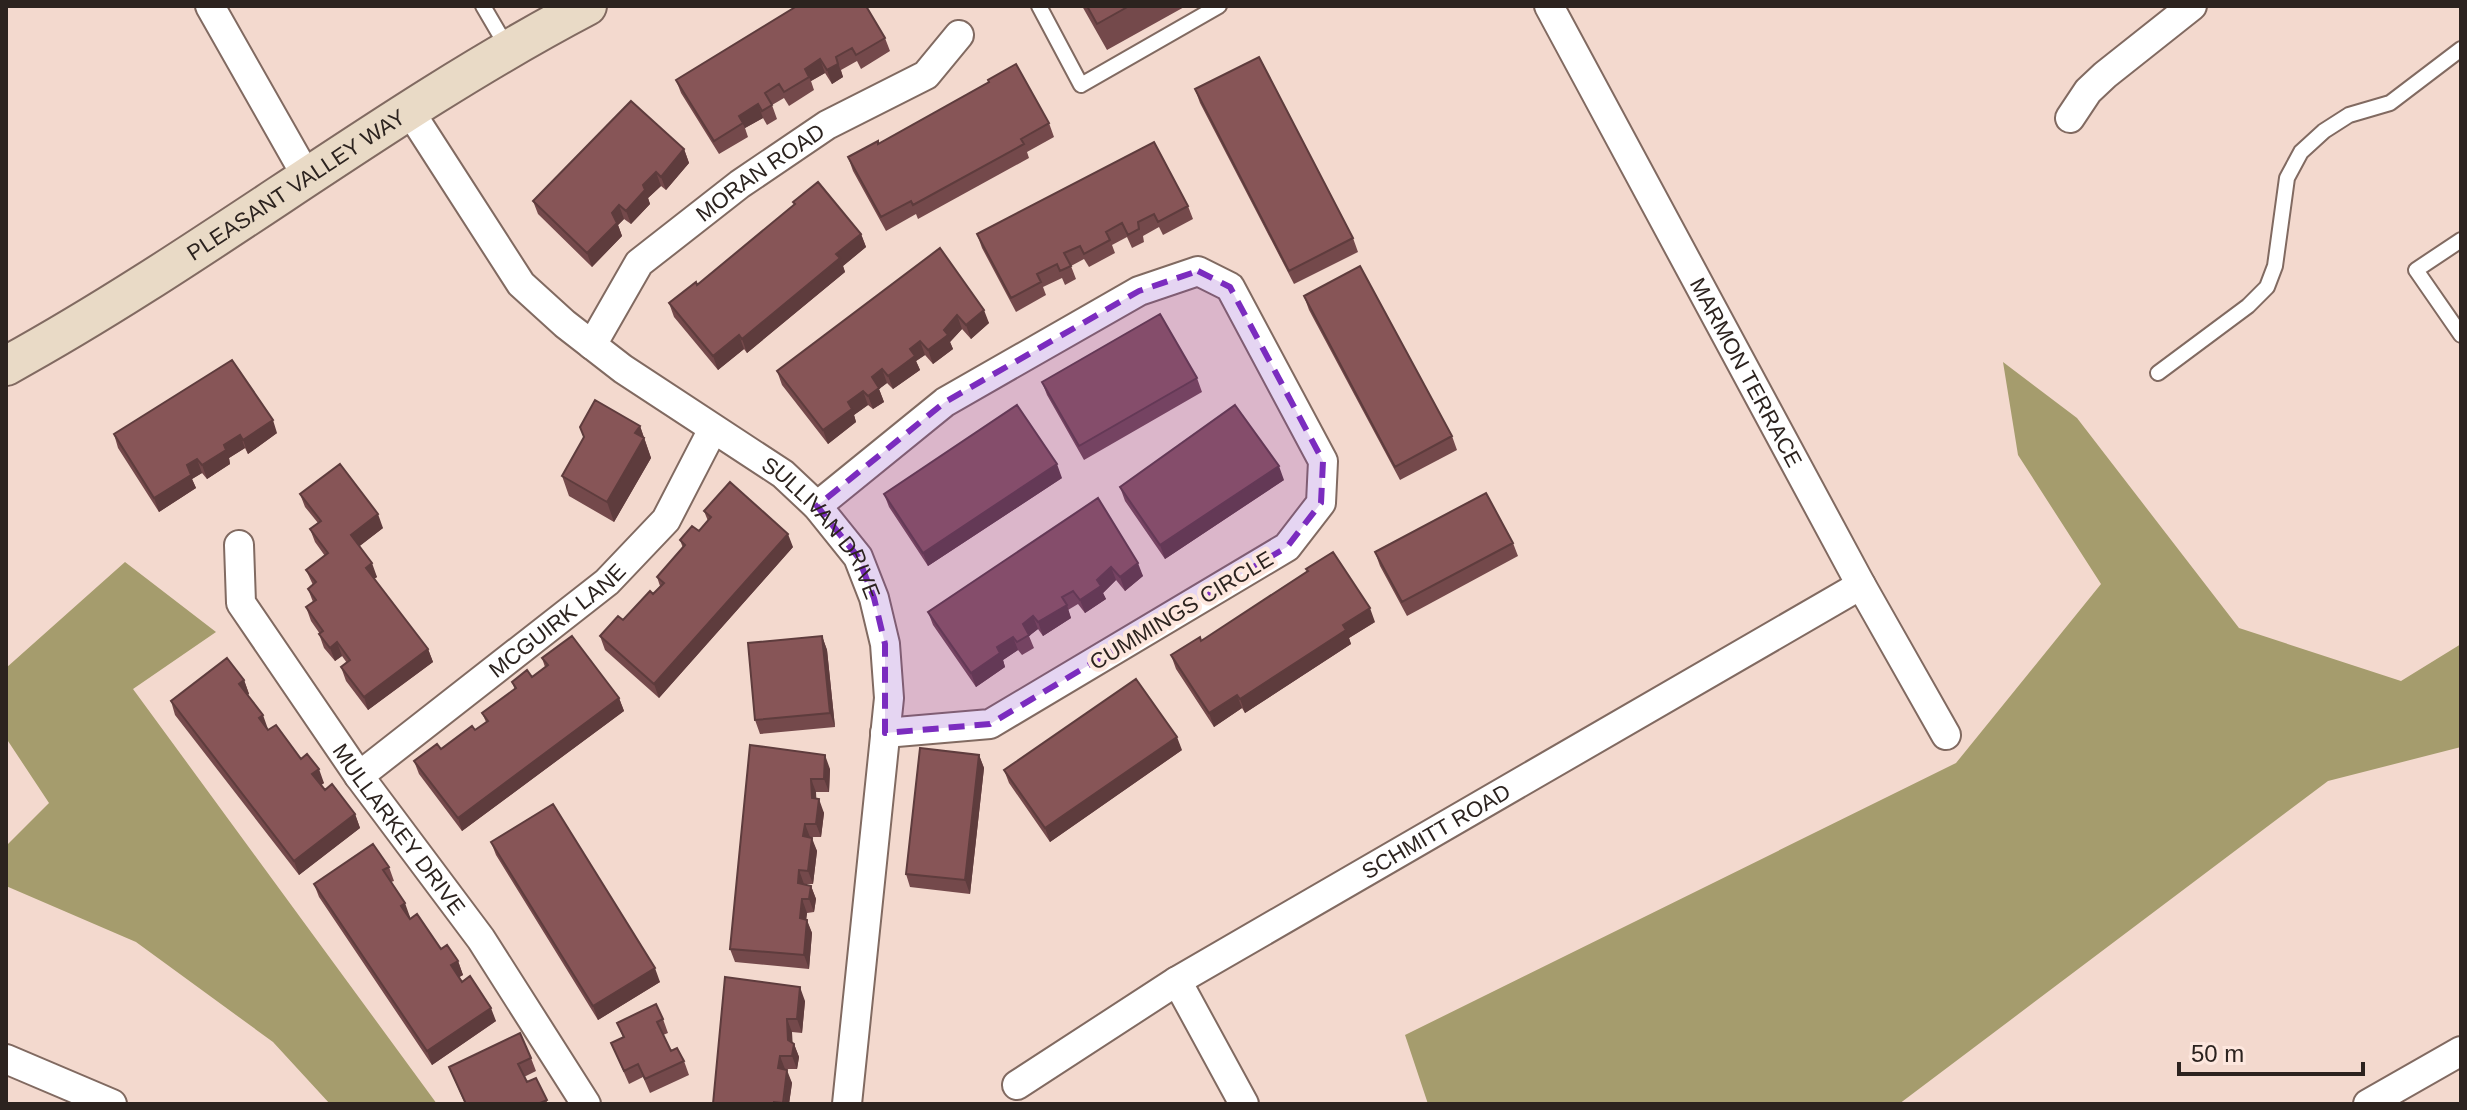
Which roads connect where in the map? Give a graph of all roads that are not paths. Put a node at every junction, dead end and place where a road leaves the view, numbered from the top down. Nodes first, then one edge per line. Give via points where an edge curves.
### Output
1 (210, 6) edge
2 (483, 6) edge
3 (587, 6) edge
4 (1039, 6) edge
5 (1219, 6) edge
6 (1549, 6) edge
7 (2192, 6) edge
8 (959, 35) dead end
9 (508, 49) junction
10 (2461, 49) edge
11 (409, 110) junction
12 (2070, 118) dead end
13 (307, 177) junction
14 (2461, 240) edge
15 (2461, 335) edge
16 (592, 345) junction
17 (6, 366) edge
18 (2158, 373) dead end
19 (713, 429) junction
20 (817, 506) junction
21 (239, 545) dead end
22 (1861, 585) junction
23 (885, 733) junction
24 (1946, 735) dead end
25 (359, 776) junction
26 (1177, 981) junction
27 (2461, 1051) edge
28 (6, 1059) edge
29 (1017, 1085) dead end
30 (112, 1104) edge
31 (586, 1104) edge
32 (847, 1104) edge
33 (1244, 1104) edge
34 (2368, 1104) edge

1 - 13 street
2 - 9 lane
3 - 9 main road, PLEASANT VALLEY WAY
4 - 5 lane via 1081,85
6 - 22 street, MARMON TERRACE
7 - 12 street via 2105,75
8 - 16 street, MORAN ROAD via 926,75 827,125 639,263
9 - 11 main road, PLEASANT VALLEY WAY
10 - 18 lane via 2390,103 2349,115 2301,152 2287,178 2275,266 2267,287
11 - 13 main road, PLEASANT VALLEY WAY
11 - 16 street, SULLIVAN DRIVE via 521,284
13 - 17 main road, PLEASANT VALLEY WAY
14 - 15 lane via 2416,270
16 - 19 street, SULLIVAN DRIVE
19 - 20 street, SULLIVAN DRIVE via 783,474
19 - 25 street, MCGUIRK LANE via 666,520 607,582
20 - 23 street, SULLIVAN DRIVE via 858,557 874,598 885,644
20 - 23 street, CUMMINGS CIRCLE via 945,402 1139,291 1198,271 1230,287 1323,461 1321,503 1287,547 990,724
21 - 25 street, MULLARKEY DRIVE via 241,603
22 - 24 street, MARMON TERRACE
22 - 26 street, SCHMITT ROAD
23 - 32 street, SULLIVAN DRIVE
25 - 31 street, MULLARKEY DRIVE via 481,939
26 - 29 street, SCHMITT ROAD
26 - 33 street
27 - 34 street
28 - 30 street

